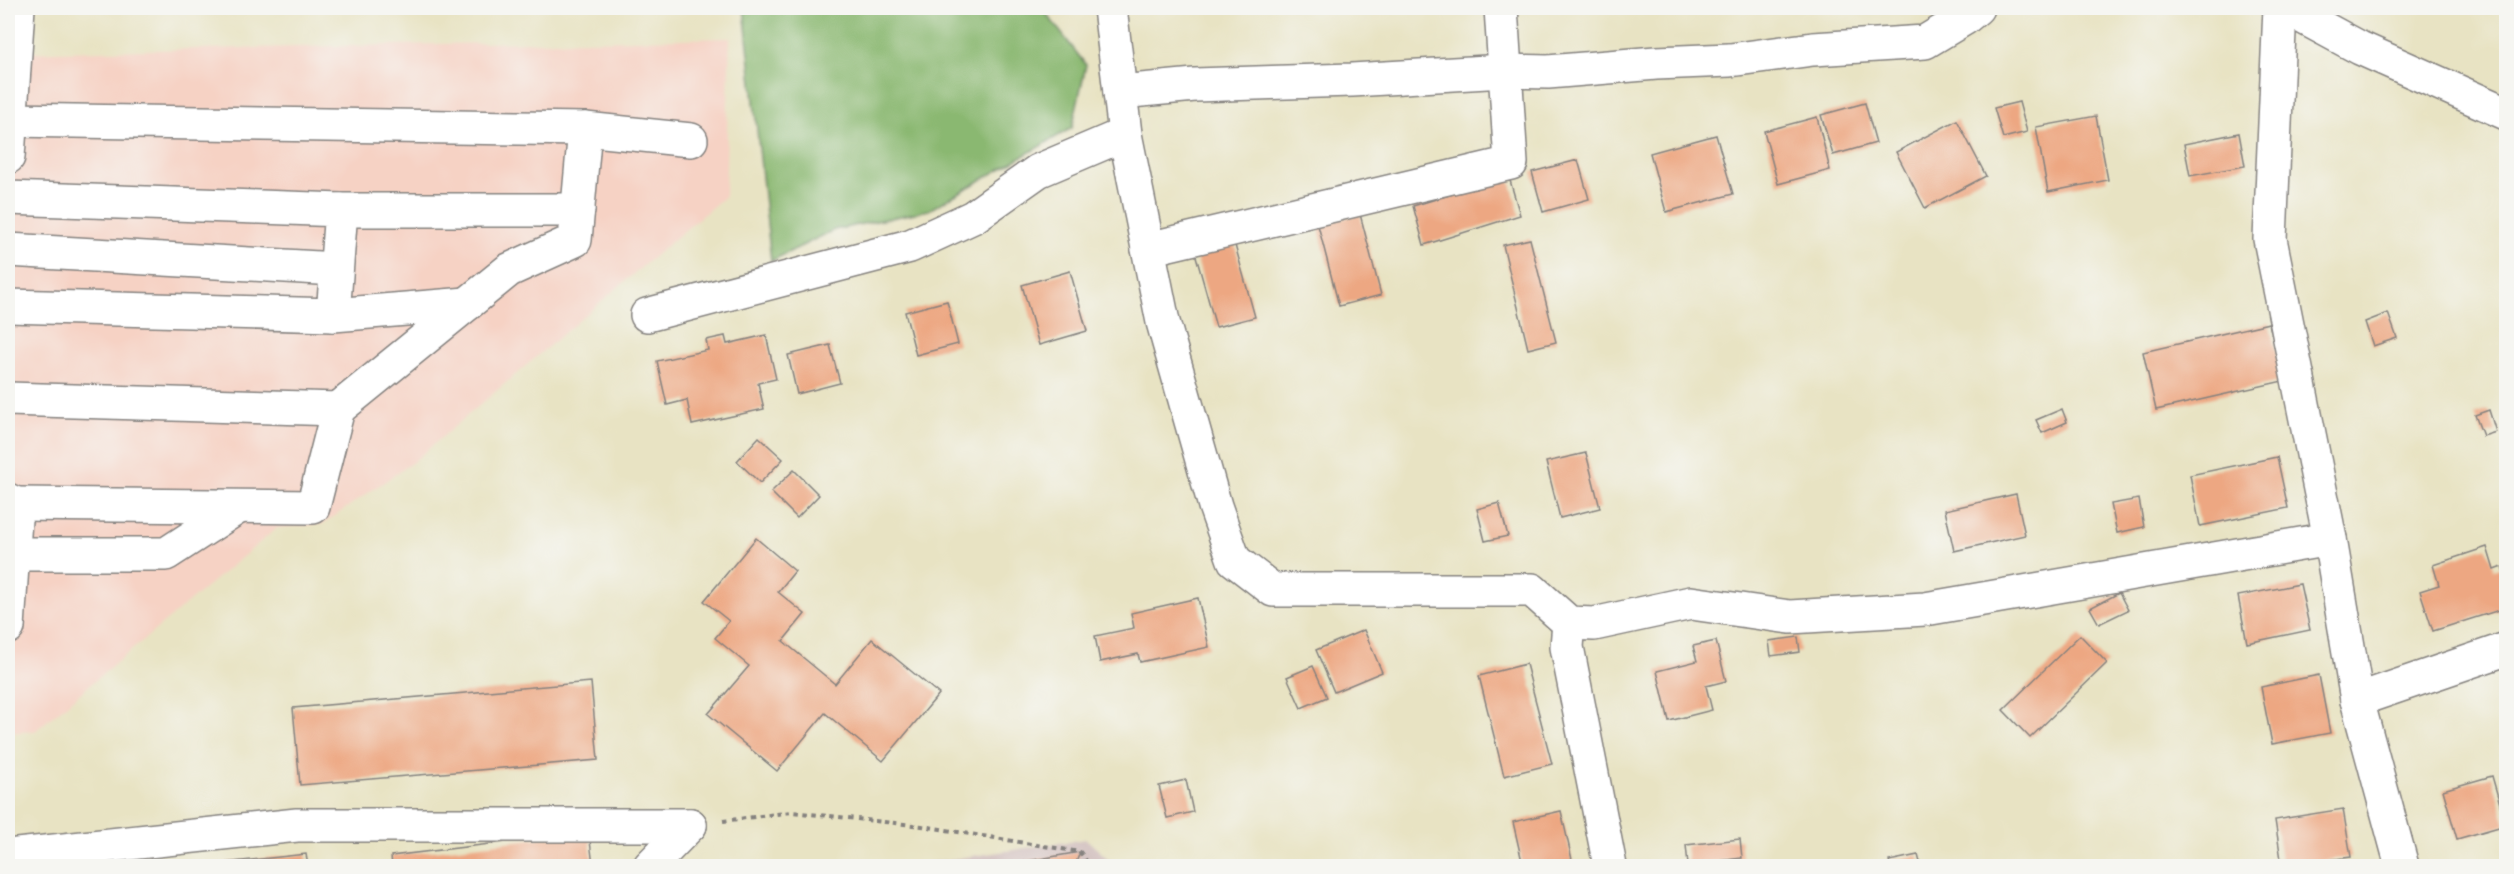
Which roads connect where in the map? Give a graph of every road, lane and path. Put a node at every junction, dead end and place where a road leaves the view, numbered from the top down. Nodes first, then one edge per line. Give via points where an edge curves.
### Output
1 (18, 8) edge
2 (1110, 8) edge
3 (1501, 8) edge
4 (1977, 8) edge
5 (2280, 8) edge
6 (2286, 8) edge
7 (1504, 71) junction
8 (1120, 92) junction
9 (2506, 113) edge
10 (585, 129) junction
11 (1125, 134) junction
12 (9, 135) edge
13 (691, 140) dead end
14 (8, 198) edge
15 (341, 210) junction
16 (578, 210) junction
17 (1148, 249) junction
18 (8, 250) edge
19 (336, 269) junction
20 (467, 304) junction
21 (8, 306) edge
22 (333, 315) junction
23 (647, 315) dead end
24 (8, 399) edge
25 (338, 409) junction
26 (12, 502) edge
27 (237, 508) junction
28 (2330, 539) junction
29 (14, 554) junction
30 (1569, 623) junction
31 (8, 627) edge
32 (2506, 649) edge
33 (2357, 700) junction
34 (690, 825) junction
35 (8, 856) edge
36 (650, 867) edge
37 (1090, 867) edge
38 (1610, 867) edge
39 (2402, 867) edge

1 - 12 street
2 - 8 street
3 - 7 street
4 - 7 street via 1925,42 1813,49 1730,60 1548,72
5 - 28 street via 2270,239
6 - 9 street via 2360,48
7 - 8 street
7 - 17 street via 1512,163
8 - 11 street
10 - 12 street
10 - 13 street
10 - 16 street
11 - 17 street
11 - 23 street via 1038,171 973,217 910,246
14 - 15 street
15 - 16 street
15 - 19 street
16 - 20 street via 575,240 509,270
17 - 30 street via 1163,322 1234,560 1273,590 1532,590
18 - 19 street
19 - 22 street
20 - 22 street
20 - 25 street
21 - 22 street
24 - 25 street
25 - 27 street via 313,507
26 - 27 street
26 - 29 street
27 - 29 street via 166,554
28 - 30 street via 1925,609 1790,617 1691,603 1594,624
28 - 33 street
29 - 31 street
30 - 38 street via 1567,647
32 - 33 street
33 - 39 street
34 - 35 street via 297,825
34 - 36 street
34 - 37 path via 792,812 922,826 1080,852

